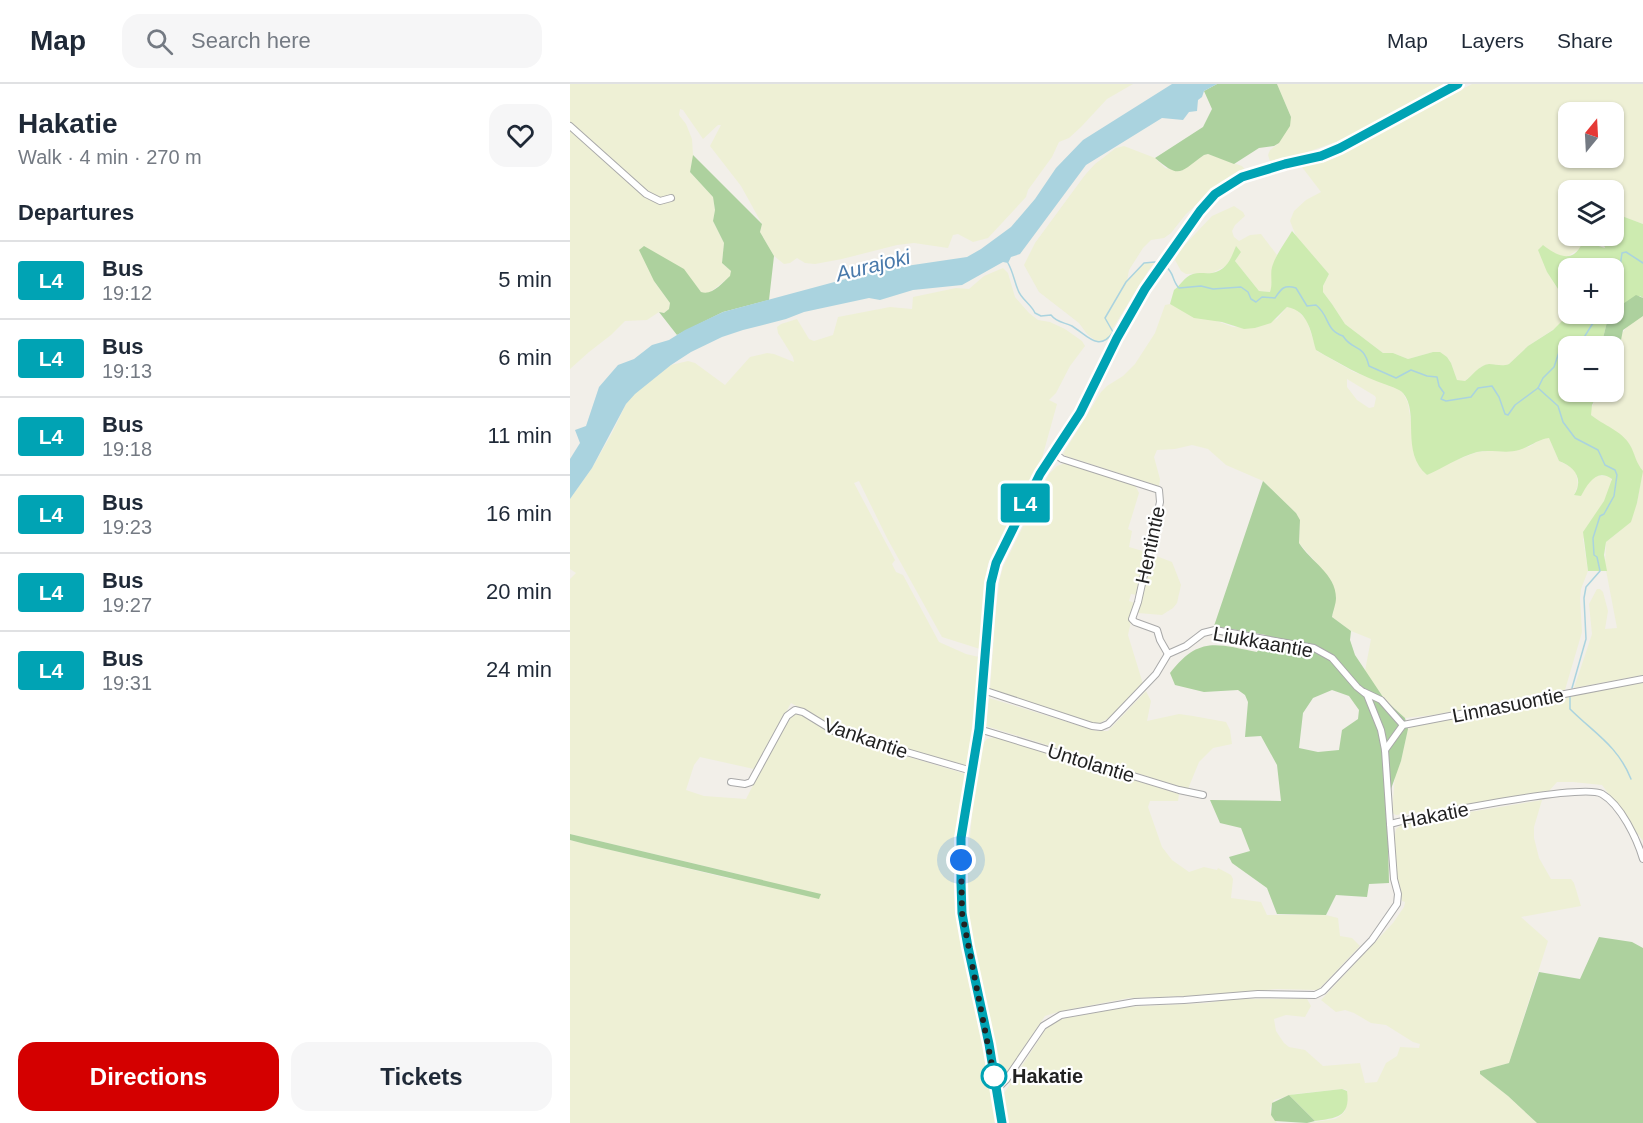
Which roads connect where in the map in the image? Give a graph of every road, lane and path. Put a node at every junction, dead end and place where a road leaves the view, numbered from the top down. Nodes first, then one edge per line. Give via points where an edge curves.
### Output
1 (1458, 84) edge
2 (570, 126) edge
3 (671, 198) dead end
4 (1054, 453) junction
5 (1168, 654) junction
6 (1643, 679) edge
7 (983, 690) junction
8 (1364, 692) junction
9 (1403, 725) junction
10 (979, 729) junction
11 (1385, 750) junction
12 (972, 771) junction
13 (731, 782) dead end
14 (1203, 795) dead end
15 (1390, 824) junction
16 (1643, 859) edge
17 (996, 1090) junction
18 (1002, 1123) edge

1 - 4 street via 1340,148 1242,177 1215,194 1145,289 1080,413
2 - 3 street via 646,194 660,201
4 - 5 street, Hentintie via 1062,459 1159,490 1160,502 1132,619 1157,630
4 - 7 street via 996,563
5 - 7 street, Liukkaantie via 1156,674 1101,727
5 - 8 street, Liukkaantie via 1210,630 1304,645 1332,658
6 - 9 street, Linnasuontie
7 - 10 street
8 - 9 street via 1381,700
8 - 11 street, Liukkaantie via 1374,709
9 - 11 street
10 - 12 street
10 - 14 street, Untolantie
11 - 15 street, Liukkaantie
12 - 13 street, Vankantie via 834,731 795,710 787,717 751,782
12 - 17 street via 961,838 962,913
15 - 16 street, Hakatie via 1531,797 1591,791 1601,793 1616,807 1637,840
15 - 17 street, Hakatie via 1397,904 1371,940 1323,991 1315,995 1258,994 1135,1002 1061,1015 1043,1026
17 - 18 street

